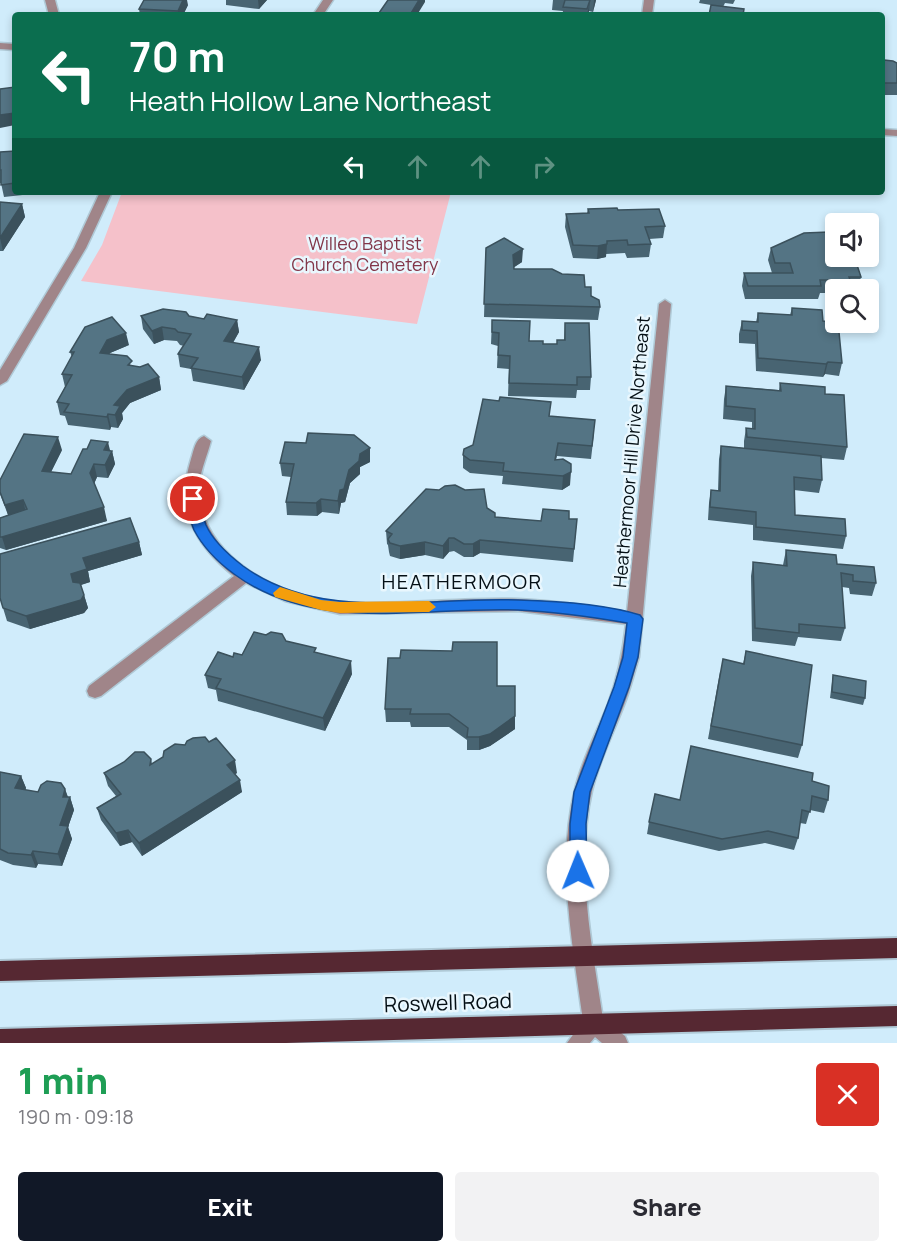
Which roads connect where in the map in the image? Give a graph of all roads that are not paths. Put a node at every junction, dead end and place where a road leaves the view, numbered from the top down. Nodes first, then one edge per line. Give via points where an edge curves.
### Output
1 (105, 195) edge
2 (665, 304) dead end
3 (0, 381) edge
4 (204, 441) dead end
5 (244, 576) junction
6 (635, 619) junction
7 (95, 691) dead end
8 (897, 948) edge
9 (585, 954) junction
10 (0, 971) edge
11 (897, 1016) edge
12 (594, 1024) junction
13 (0, 1040) edge
14 (577, 1043) edge
15 (618, 1043) edge

1 - 3 street via 80,248
2 - 6 street, Heathermoor Hill Drive Northeast
4 - 5 street via 192,489 197,519 214,548
5 - 6 street via 285,595 340,608 518,605
5 - 7 street
6 - 9 street, Heathermoor Hill Drive Northeast via 631,657 622,687 582,792 578,858
8 - 9 highway
9 - 10 highway
9 - 12 street, Heathermoor Hill Drive Northeast
11 - 12 highway, Roswell Road
12 - 13 highway, Roswell Road
12 - 14 street
12 - 15 street

